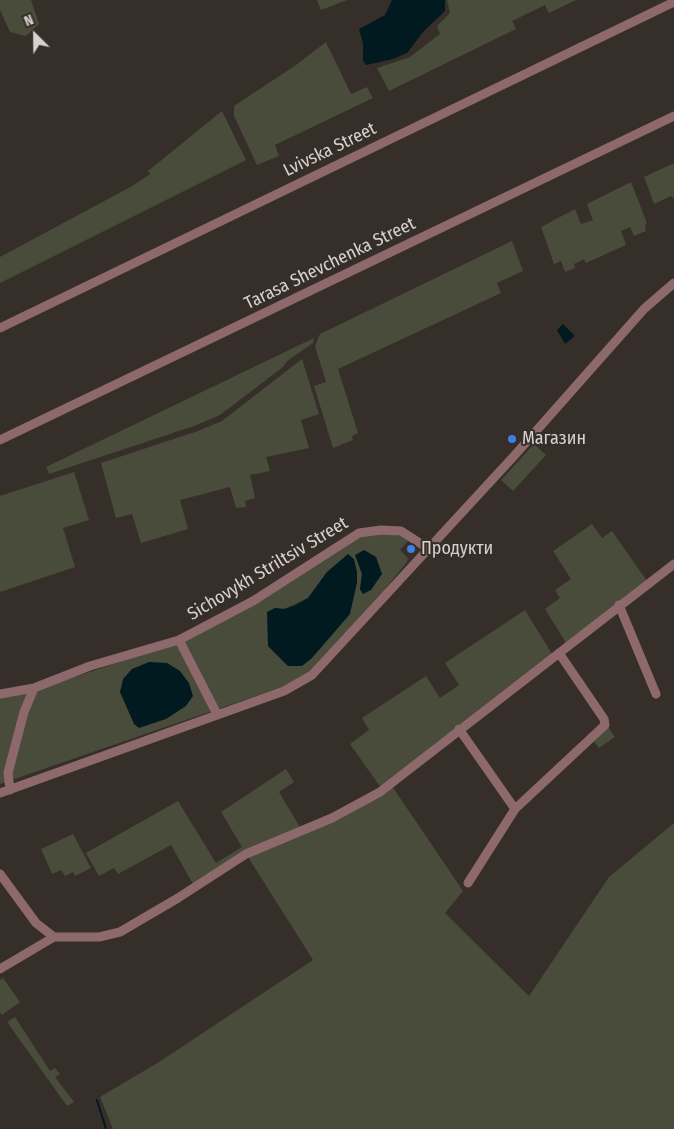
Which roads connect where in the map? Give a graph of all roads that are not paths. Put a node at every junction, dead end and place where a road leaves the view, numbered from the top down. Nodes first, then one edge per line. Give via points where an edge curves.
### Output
1 (674, 2) edge
2 (674, 116) edge
3 (674, 283) edge
4 (0, 328) edge
5 (0, 440) edge
6 (429, 549) junction
7 (674, 564) edge
8 (619, 605) junction
9 (179, 640) junction
10 (559, 653) junction
11 (34, 688) junction
12 (0, 694) edge
13 (656, 694) dead end
14 (217, 714) junction
15 (459, 729) junction
16 (10, 790) junction
17 (0, 793) edge
18 (515, 809) junction
19 (0, 874) edge
20 (468, 883) dead end
21 (54, 937) junction
22 (0, 969) edge

1 - 4 street, Lvivska Street
2 - 5 street, Tarasa Shevchenka Street
3 - 6 street via 629,326
6 - 9 street, Sichovykh Striltsiv Street via 401,531 359,533 260,597
6 - 14 street via 312,675 284,691
7 - 8 street
8 - 10 street
8 - 13 street
9 - 11 street, Sichovykh Striltsiv Street via 90,666
9 - 14 street, Sichovykh Striltsiv Street
10 - 15 street
10 - 18 street via 605,725
11 - 12 street, Sichovykh Striltsiv Street
11 - 16 street via 8,772
14 - 16 street
15 - 18 street
15 - 21 street via 380,792 332,818 246,854 120,932 99,937
16 - 17 street
18 - 20 street
19 - 21 street via 36,923
21 - 22 street

